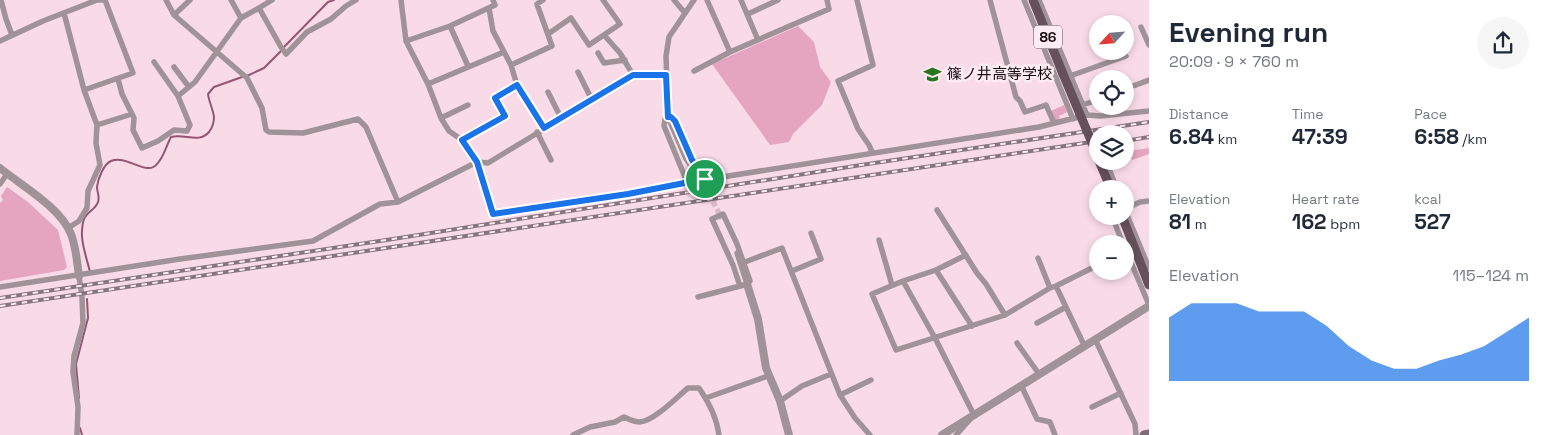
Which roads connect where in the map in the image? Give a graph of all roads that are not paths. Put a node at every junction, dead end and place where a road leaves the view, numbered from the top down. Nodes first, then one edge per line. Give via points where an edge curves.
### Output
1 (2, 0) edge
2 (166, 0) edge
3 (190, 0) edge
4 (230, 0) edge
5 (272, 0) edge
6 (356, 0) edge
7 (401, 0) edge
8 (493, 0) edge
9 (543, 0) edge
10 (603, 0) edge
11 (674, 0) edge
12 (694, 0) edge
13 (707, 0) edge
14 (741, 0) edge
15 (776, 0) edge
16 (827, 0) edge
17 (857, 0) edge
18 (990, 0) edge
19 (1024, 0) edge
20 (1033, 0) edge
21 (1039, 0) edge
22 (535, 2) edge
23 (259, 8) junction
24 (489, 8) junction
25 (64, 13) junction
26 (685, 13) junction
27 (748, 14) junction
28 (174, 15) junction
29 (241, 18) junction
30 (450, 26) junction
31 (1141, 27) dead end
32 (548, 34) junction
33 (12, 35) junction
34 (604, 35) junction
35 (758, 40) junction
36 (0, 41) edge
37 (406, 41) junction
38 (1149, 45) edge
39 (216, 51) junction
40 (504, 52) junction
41 (730, 52) junction
42 (598, 53) dead end
43 (625, 60) junction
44 (1114, 60) edge
45 (154, 62) dead end
46 (511, 65) junction
47 (468, 66) junction
48 (174, 67) dead end
49 (694, 71) dead end
50 (578, 72) dead end
51 (633, 75) junction
52 (666, 75) junction
53 (1067, 75) junction
54 (118, 79) junction
55 (1149, 80) edge
56 (428, 84) junction
57 (517, 85) junction
58 (1134, 86) edge
59 (190, 87) junction
60 (84, 90) junction
61 (548, 92) dead end
62 (178, 96) junction
63 (592, 100) junction
64 (1089, 103) edge
65 (468, 105) dead end
66 (1082, 105) junction
67 (1149, 111) edge
68 (132, 114) junction
69 (1086, 115) junction
70 (668, 117) junction
71 (441, 118) junction
72 (561, 118) junction
73 (1073, 118) junction
74 (1054, 124) junction
75 (96, 125) junction
76 (544, 128) junction
77 (537, 132) junction
78 (1089, 133) edge
79 (462, 140) junction
80 (872, 152) junction
81 (551, 160) dead end
82 (477, 162) junction
83 (0, 168) edge
84 (8, 174) junction
85 (704, 179) junction
86 (687, 182) junction
87 (0, 184) edge
88 (709, 194) tunnel mouth
89 (1149, 201) edge
90 (398, 202) junction
91 (1134, 206) edge
92 (937, 210) dead end
93 (722, 219) tunnel mouth
94 (1128, 225) edge
95 (1129, 225) edge
96 (68, 228) junction
97 (811, 233) dead end
98 (879, 240) dead end
99 (966, 255) junction
100 (1038, 258) dead end
101 (745, 262) junction
102 (1149, 268) edge
103 (1089, 269) edge
104 (936, 270) junction
105 (1134, 270) edge
106 (792, 271) junction
107 (79, 276) junction
108 (903, 281) junction
109 (892, 284) junction
110 (744, 285) junction
111 (1149, 285) edge
112 (1053, 287) junction
113 (0, 288) edge
114 (698, 297) dead end
115 (1149, 305) edge
116 (1066, 307) junction
117 (1005, 315) junction
118 (1037, 323) dead end
119 (972, 326) junction
120 (935, 338) junction
121 (1096, 339) junction
122 (1017, 343) dead end
123 (1084, 345) junction
124 (831, 374) junction
125 (1039, 374) junction
126 (768, 376) junction
127 (871, 380) dead end
128 (1022, 385) junction
129 (1121, 393) junction
130 (840, 395) junction
131 (706, 398) junction
132 (780, 401) junction
133 (1092, 407) dead end
134 (974, 415) junction
135 (1149, 434) edge
136 (77, 435) edge
137 (573, 435) edge
138 (719, 435) edge
139 (789, 435) edge
140 (870, 435) edge
141 (942, 435) edge
142 (956, 435) edge
143 (1055, 435) edge
144 (1136, 435) edge
145 (1144, 435) edge

1 - 33 street
2 - 28 street
3 - 28 street
4 - 29 street
5 - 23 street
6 - 23 street via 307,32 286,54
7 - 37 street
8 - 24 street via 495,5
9 - 22 street
10 - 34 street via 620,24
11 - 26 street
12 - 26 street
13 - 41 street
14 - 27 street
15 - 27 street
16 - 35 street via 829,9
17 - 80 street via 873,65 838,81 858,129
18 - 74 street via 1016,97 1025,112 1046,105
19 - 73 street
20 - 53 main road, 86
21 - 53 street
22 - 32 street
23 - 29 street
24 - 30 street
24 - 40 street via 494,31
25 - 33 street
25 - 54 street via 105,0 133,73
25 - 60 street
26 - 52 street via 669,37
27 - 35 street
28 - 39 street
29 - 39 street
30 - 37 street
30 - 47 street
31 - 38 street
32 - 34 street via 571,18 589,45
32 - 46 street via 552,46
33 - 36 street
34 - 43 street
35 - 41 street
37 - 56 street
39 - 59 street
39 - 90 street via 245,76 262,108 269,132 303,133 358,119 366,128
40 - 46 street
40 - 47 street
41 - 49 street
42 - 43 street via 604,63
43 - 51 street
44 - 53 street
45 - 62 street
46 - 57 street
47 - 56 street
48 - 59 street
50 - 63 street
51 - 52 street
51 - 63 street
52 - 70 street
53 - 66 street
53 - 78 main road, 86, bridge
54 - 60 street
54 - 68 street
55 - 58 street
56 - 71 street
57 - 76 street
57 - 79 street via 495,98 505,116
59 - 62 street
60 - 75 street
61 - 72 street
62 - 68 street via 190,125 187,131 174,130 142,148 133,130
63 - 72 street
64 - 66 street
65 - 71 street
66 - 69 street
67 - 69 street
68 - 75 street
69 - 73 street
70 - 85 street via 675,121
70 - 86 street via 664,126
70 - 88 street via 686,159
71 - 79 street via 449,131
72 - 76 street
73 - 74 street
74 - 80 street
75 - 96 street via 100,165 88,191 87,208 79,221
76 - 77 street
77 - 81 street
77 - 82 street via 488,163
79 - 82 street
80 - 85 street
82 - 86 street via 493,214
82 - 90 street
83 - 84 street
84 - 87 street
84 - 96 street via 52,209
85 - 86 street, bridge
89 - 91 street
90 - 107 street via 380,204 312,241
92 - 99 street
93 - 110 street via 736,252
94 - 111 main road
95 - 102 street
96 - 107 street
97 - 106 street via 821,259
98 - 109 street
99 - 104 street
99 - 117 street
100 - 112 street
101 - 106 street via 782,248
101 - 110 street via 750,281
101 - 110 street via 722,214 712,219
103 - 112 street
104 - 108 street
104 - 119 street
105 - 115 street
106 - 124 street
107 - 113 street
107 - 136 street via 83,323 73,372 78,407
108 - 109 street
108 - 120 street
109 - 120 street via 872,294 896,350
110 - 114 street
110 - 126 street via 756,314
112 - 116 street
112 - 117 street
115 - 121 street
116 - 118 street
116 - 123 street
117 - 119 street
119 - 120 street
120 - 134 street
121 - 123 street
121 - 129 street
122 - 125 street
123 - 125 street
124 - 130 street
124 - 132 street via 802,386
125 - 128 street
126 - 131 street
126 - 132 street
127 - 130 street
128 - 134 street
128 - 143 street via 1037,419 1050,422
129 - 133 street
129 - 144 street via 1135,424
130 - 140 street
131 - 137 street via 699,388 688,388 642,422 624,418
131 - 138 street
132 - 139 street
134 - 141 street
134 - 142 street
135 - 145 main road

